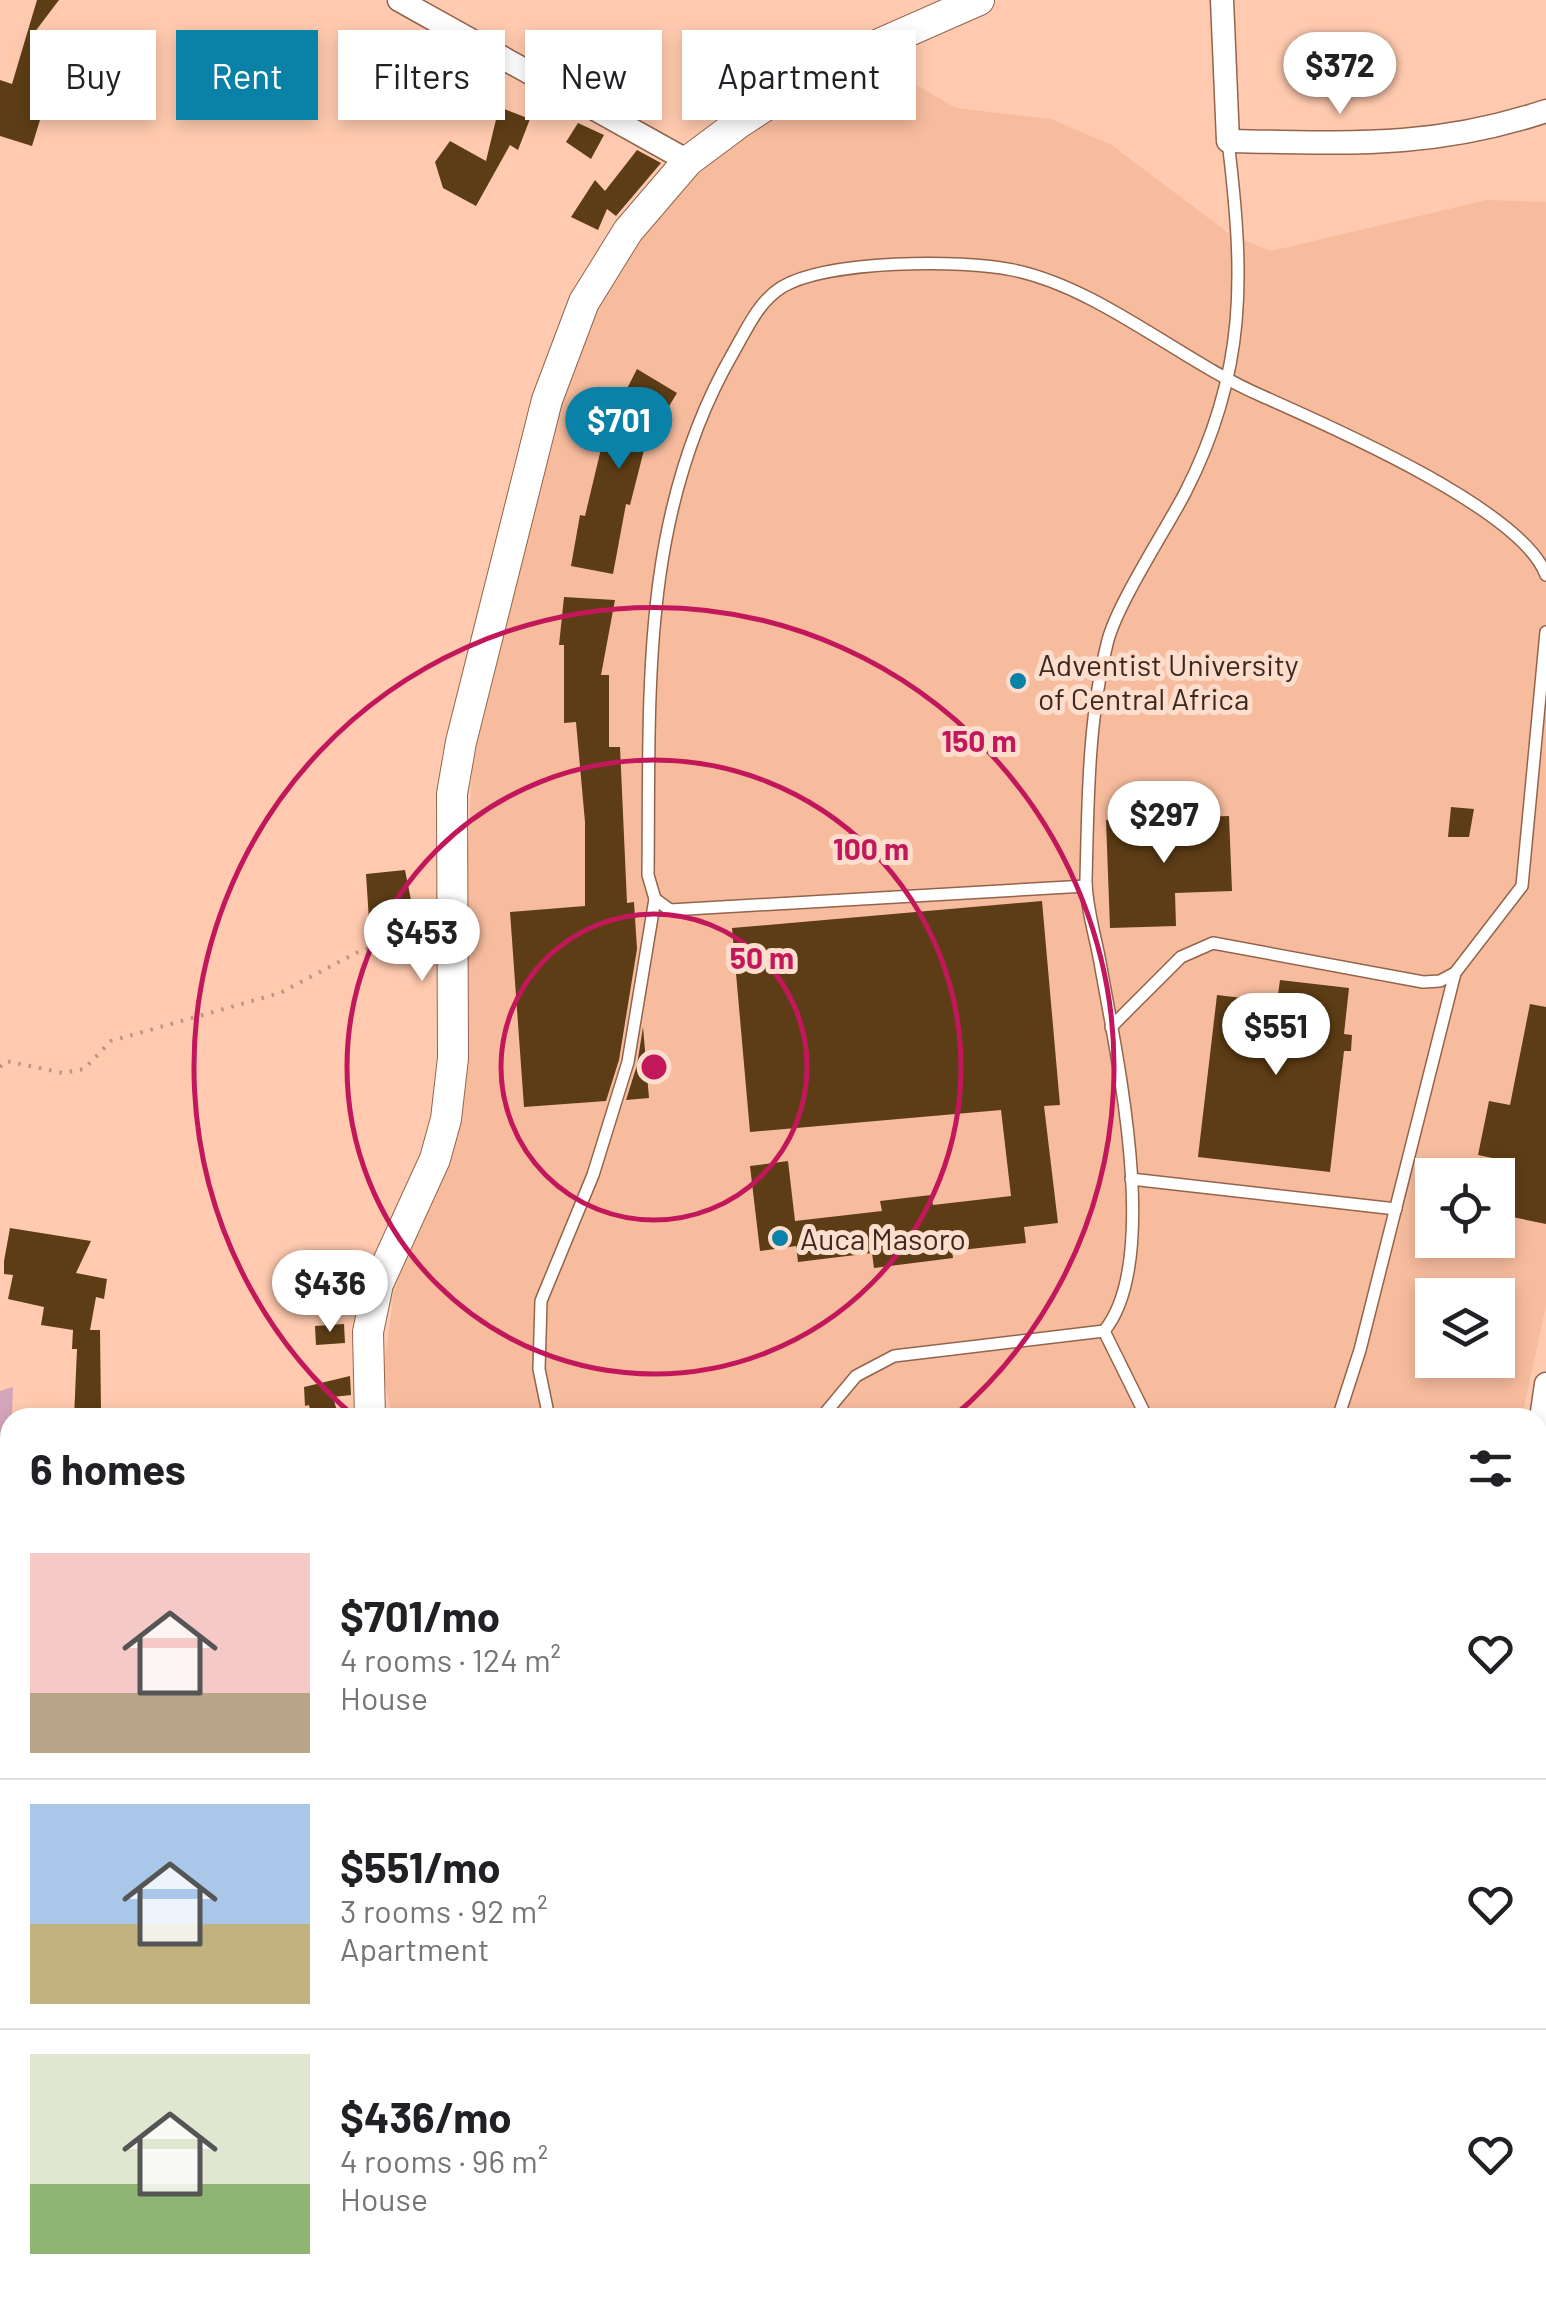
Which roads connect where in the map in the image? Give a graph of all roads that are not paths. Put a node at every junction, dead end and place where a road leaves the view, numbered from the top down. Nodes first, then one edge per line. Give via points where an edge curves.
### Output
1 (399, 0) edge
2 (978, 0) edge
3 (1222, 0) edge
4 (1546, 111) edge
5 (1228, 140) junction
6 (688, 162) junction
7 (1229, 382) junction
8 (1546, 575) edge
9 (1546, 632) edge
10 (1086, 886) junction
11 (655, 898) junction
12 (1455, 973) junction
13 (1111, 1027) junction
14 (1130, 1179) junction
15 (1396, 1208) junction
16 (1104, 1330) junction
17 (370, 1408) edge
18 (547, 1408) edge
19 (829, 1408) edge
20 (1142, 1408) edge
21 (1341, 1408) edge

1 - 6 street
2 - 6 street via 818,71
3 - 5 street
4 - 5 street via 1440,139
5 - 7 lane via 1240,297
6 - 17 street via 628,231 584,302 547,400 452,794 446,1119 436,1159 378,1284 368,1332
7 - 8 lane via 1440,484 1514,536
7 - 10 lane via 1198,466 1109,635 1092,716
7 - 11 lane via 1119,317 1016,270 885,265 800,278 761,305 714,387 669,511 652,613 648,875
9 - 12 lane via 1522,886
10 - 11 lane via 670,910
10 - 13 lane
11 - 18 lane via 628,1062 593,1175 540,1301 539,1369
12 - 13 lane via 1423,982 1213,943 1181,956
12 - 15 lane
13 - 14 lane
14 - 15 lane
14 - 16 lane via 1127,1279 1116,1317
15 - 21 lane
16 - 19 lane via 894,1356 856,1376
16 - 20 lane

